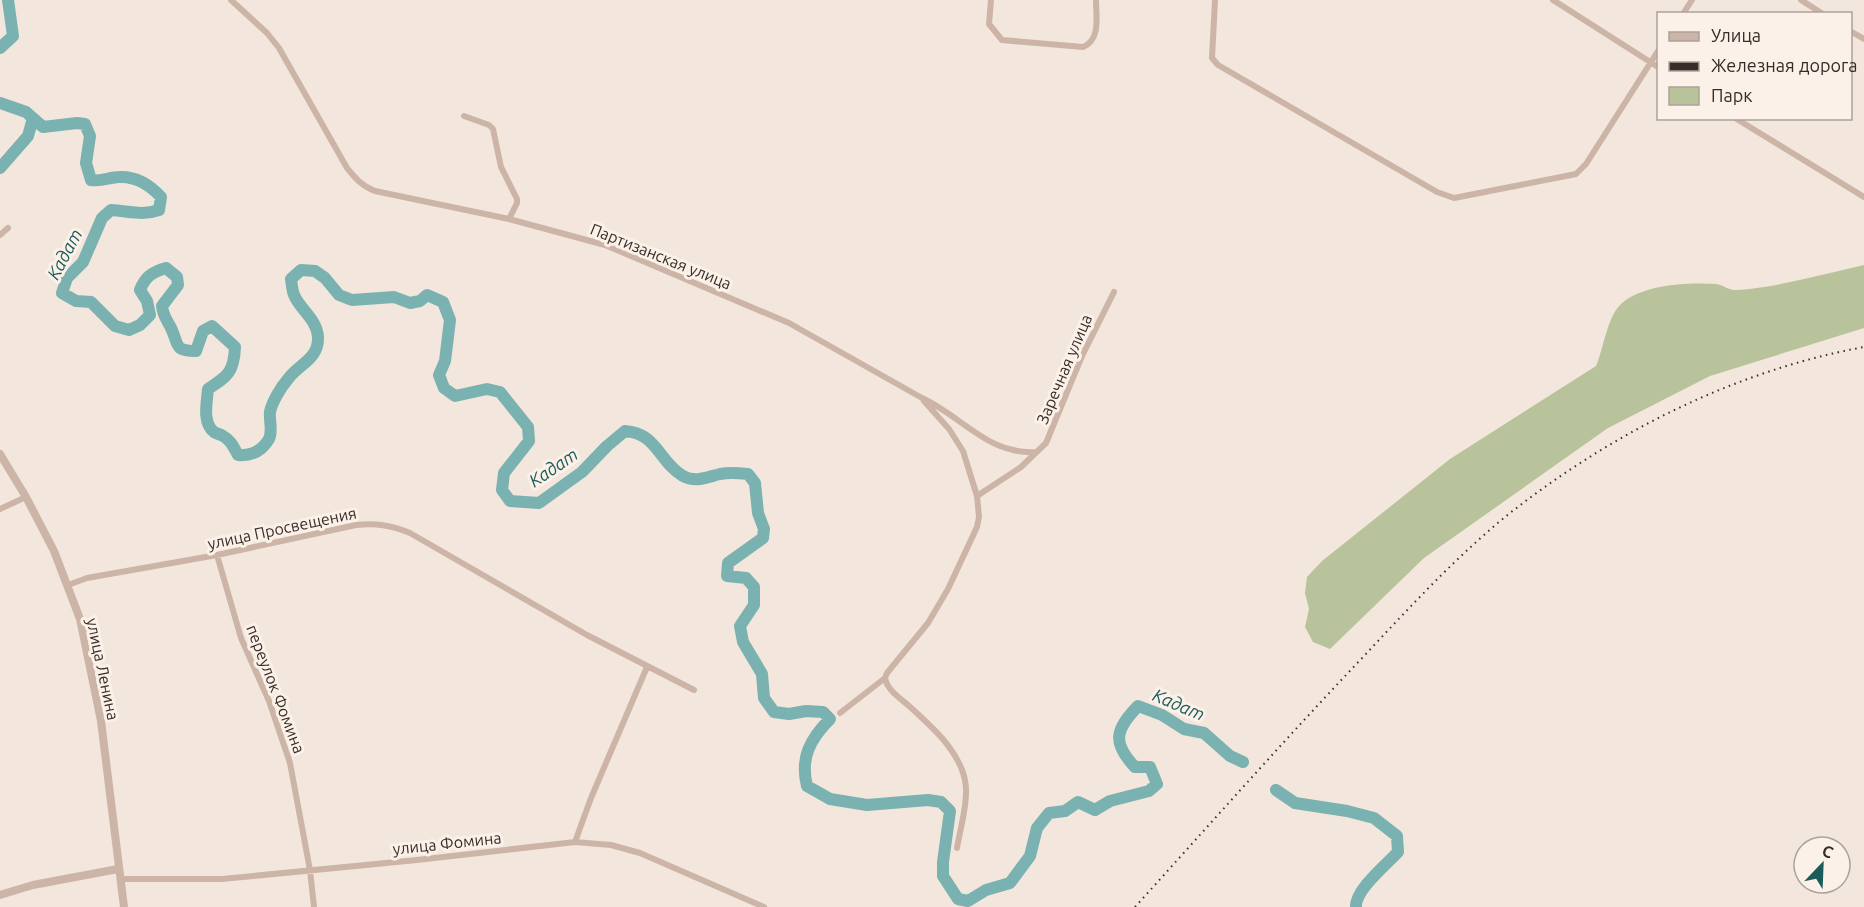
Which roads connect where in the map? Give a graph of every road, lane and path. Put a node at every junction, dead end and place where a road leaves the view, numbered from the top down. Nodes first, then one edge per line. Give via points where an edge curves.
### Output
1 (231, 0) edge
2 (991, 0) edge
3 (1096, 0) edge
4 (1215, 0) edge
5 (1553, 0) edge
6 (1801, 0) edge
7 (1820, 12) edge
8 (1657, 54) edge
9 (1651, 62) junction
10 (1657, 66) edge
11 (464, 116) dead end
12 (1738, 120) edge
13 (1864, 198) edge
14 (509, 219) junction
15 (8, 228) dead end
16 (0, 236) edge
17 (1114, 292) dead end
18 (922, 398) junction
19 (1036, 452) junction
20 (0, 454) edge
21 (26, 496) junction
22 (977, 496) junction
23 (0, 508) edge
24 (217, 555) junction
25 (68, 585) junction
26 (647, 667) junction
27 (885, 678) junction
28 (694, 690) dead end
29 (840, 713) dead end
30 (575, 842) junction
31 (957, 848) dead end
32 (118, 869) junction
33 (310, 870) junction
34 (121, 879) junction
35 (0, 895) edge
36 (124, 907) edge
37 (314, 907) edge
38 (764, 907) edge

1 - 14 street, Партизанская улица via 279,48 328,137 359,183 375,191
2 - 3 street via 989,24 1002,40 1083,47 1089,45 1095,33
4 - 9 street via 1212,58 1218,64 1437,192 1454,198 1576,174
5 - 9 street
6 - 7 street
8 - 9 street
9 - 10 street
11 - 14 street via 489,125 495,134 501,167 517,199
12 - 13 street
14 - 18 street, Партизанская улица via 605,245 789,323
15 - 16 street
17 - 19 street, Заречная улица via 1082,356 1050,435
18 - 19 street, Партизанская улица via 994,444 1021,453
18 - 22 street via 963,451
19 - 22 street, Заречная улица
20 - 21 street, улица Ленина
21 - 23 street
21 - 25 street, улица Ленина
22 - 27 street via 977,527 953,579 928,623
24 - 25 street, улица Просвещения via 87,578
24 - 26 street, улица Просвещения via 356,525 392,526
24 - 33 street, переулок Фомина via 241,638 269,701 290,763
25 - 32 street, улица Ленина via 80,619 101,721
26 - 28 street, улица Просвещения
26 - 30 street
27 - 29 street
27 - 31 street via 890,688 931,726 959,764 966,788
30 - 33 street, улица Фомина
30 - 38 street, улица Фомина via 611,845 640,853
32 - 34 street, улица Ленина
32 - 35 street
33 - 34 street, улица Фомина via 222,879
33 - 37 street, переулок Фомина
34 - 36 street, улица Ленина

